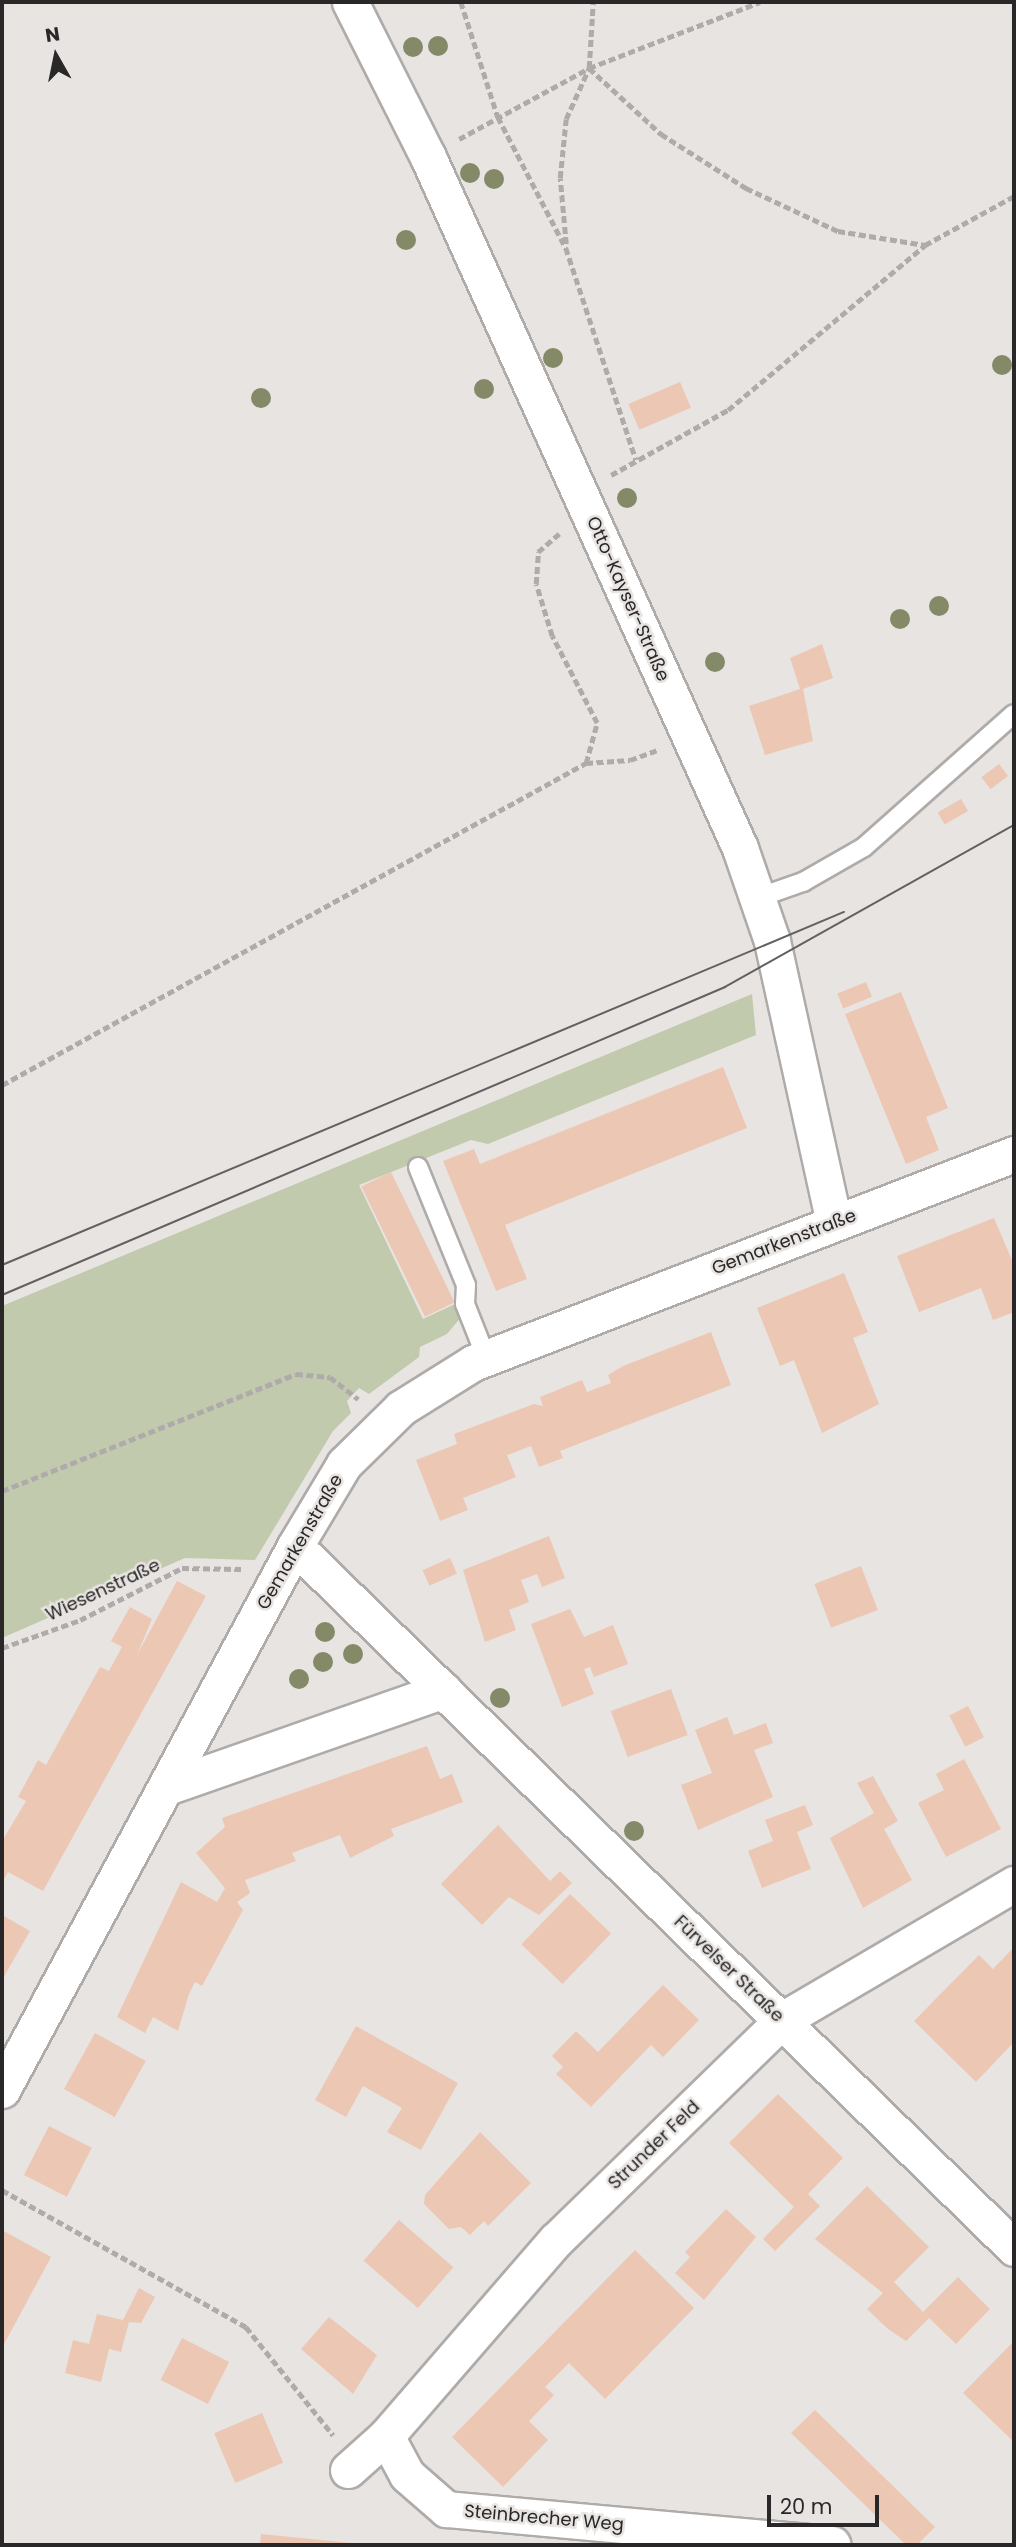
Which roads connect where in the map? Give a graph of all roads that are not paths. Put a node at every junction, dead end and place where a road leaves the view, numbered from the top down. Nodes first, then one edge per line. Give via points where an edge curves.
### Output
1 (350, 2) edge
2 (1014, 714) edge
3 (760, 897) junction
4 (1014, 1154) edge
5 (418, 1167) dead end
6 (834, 1222) junction
7 (486, 1357) junction
8 (295, 1546) junction
9 (444, 1690) junction
10 (167, 1787) junction
11 (1014, 1884) edge
12 (782, 2020) junction
13 (2, 2090) edge
14 (1014, 2248) edge
15 (386, 2436) junction
16 (348, 2470) dead end
17 (832, 2544) edge

1 - 3 street, Otto-Kayser-Straße via 428,157
2 - 3 lane via 864,847 803,882
3 - 6 street, Otto-Kayser-Straße
4 - 6 street, Gemarkenstraße
5 - 7 lane via 466,1285 465,1304
6 - 7 street, Gemarkenstraße
7 - 8 street, Gemarkenstraße via 383,1425 344,1464
8 - 9 street, Fürvelser Straße
8 - 10 street, Gemarkenstraße
9 - 10 street
9 - 12 street, Fürvelser Straße
10 - 13 street, Gemarkenstraße
11 - 12 street, Strunder Feld
12 - 14 street, Fürvelser Straße
12 - 15 street, Strunder Feld via 556,2240
15 - 16 street, Strunder Feld
15 - 17 street, Steinbrecher Weg via 407,2475 446,2510

